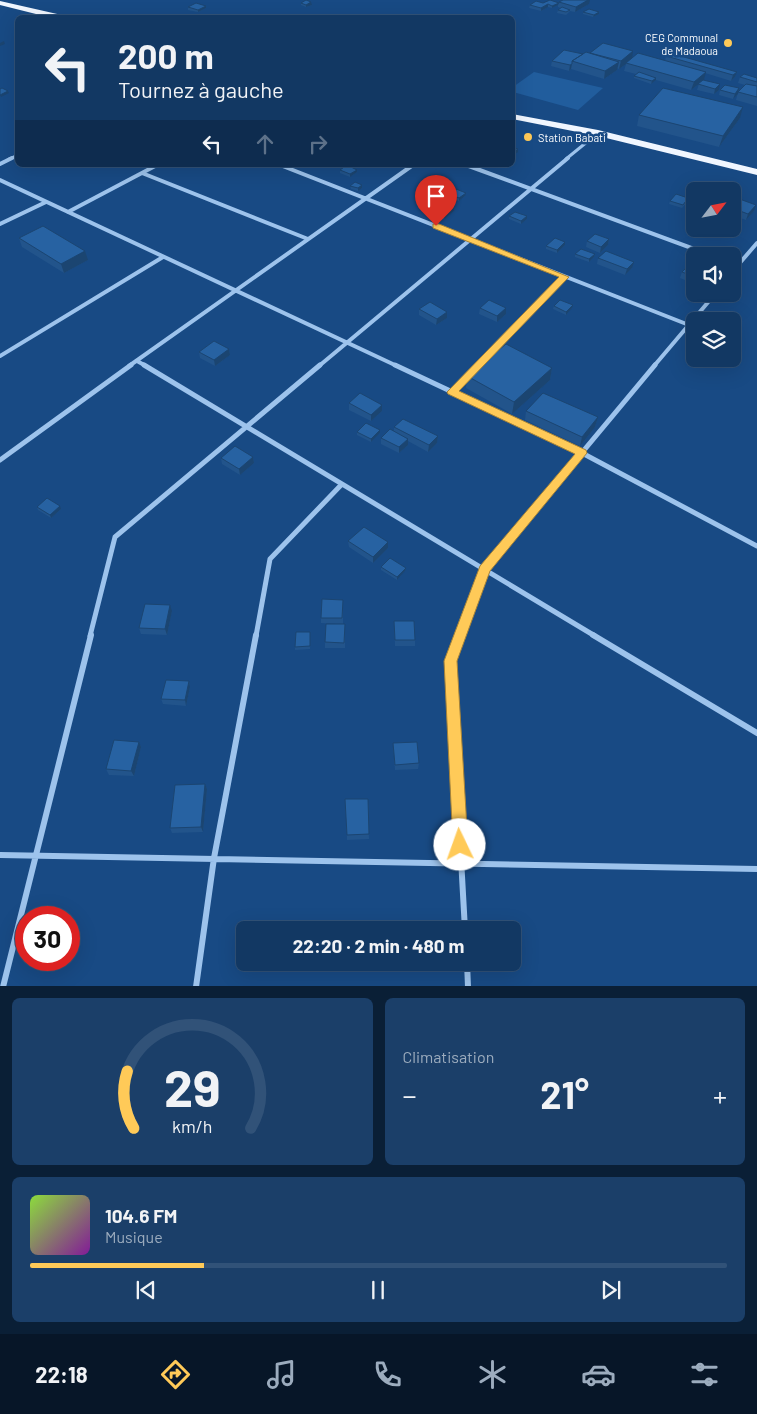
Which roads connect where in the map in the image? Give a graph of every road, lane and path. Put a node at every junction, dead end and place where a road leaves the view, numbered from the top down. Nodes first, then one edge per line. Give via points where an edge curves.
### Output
1 (0, 3) edge
2 (50, 15) edge
3 (515, 117) edge
4 (598, 133) junction
5 (15, 156) edge
6 (0, 164) edge
7 (153, 167) edge
8 (291, 167) edge
9 (410, 167) edge
10 (472, 167) edge
11 (757, 172) edge
12 (142, 173) junction
13 (0, 180) edge
14 (532, 189) junction
15 (366, 199) junction
16 (46, 202) junction
17 (68, 212) junction
18 (0, 224) edge
19 (308, 239) junction
20 (471, 240) junction
21 (757, 243) edge
22 (689, 247) edge
23 (163, 256) junction
24 (741, 262) edge
25 (565, 277) junction
26 (235, 290) junction
27 (707, 302) edge
28 (699, 312) edge
29 (686, 324) edge
30 (686, 327) edge
31 (348, 343) junction
32 (0, 356) edge
33 (137, 361) junction
34 (452, 392) junction
35 (247, 427) junction
36 (0, 452) edge
37 (582, 453) junction
38 (5, 456) junction
39 (0, 460) edge
40 (342, 484) junction
41 (757, 546) edge
42 (485, 569) junction
43 (757, 733) edge
44 (0, 855) edge
45 (36, 855) junction
46 (214, 858) junction
47 (461, 863) junction
48 (757, 869) edge
49 (464, 921) edge
50 (467, 971) edge
51 (3, 986) edge
52 (196, 986) edge
53 (468, 986) edge

1 - 2 highway
3 - 4 highway
4 - 11 highway
4 - 14 street
5 - 6 street
7 - 12 street
8 - 15 street
9 - 15 street
10 - 14 street
12 - 17 street
12 - 19 street
13 - 16 street
14 - 20 street
14 - 22 street
15 - 19 street
15 - 20 street
16 - 17 street
16 - 18 street
17 - 23 street
19 - 26 street
20 - 25 street
20 - 31 street
21 - 24 street
23 - 26 street
23 - 32 street
25 - 29 street
25 - 34 street
26 - 31 street
26 - 33 street
27 - 28 street
30 - 37 street
31 - 34 street
31 - 35 street
33 - 35 street
33 - 38 street
34 - 37 street
35 - 40 street
35 - 45 street via 115,537
36 - 38 street
37 - 41 street
37 - 42 street
38 - 39 street
40 - 42 street
40 - 46 street via 270,559
42 - 43 street
42 - 47 street via 450,661
44 - 45 street
45 - 46 street
45 - 51 street
46 - 47 street
46 - 52 street
47 - 48 street
47 - 49 street
50 - 53 street

